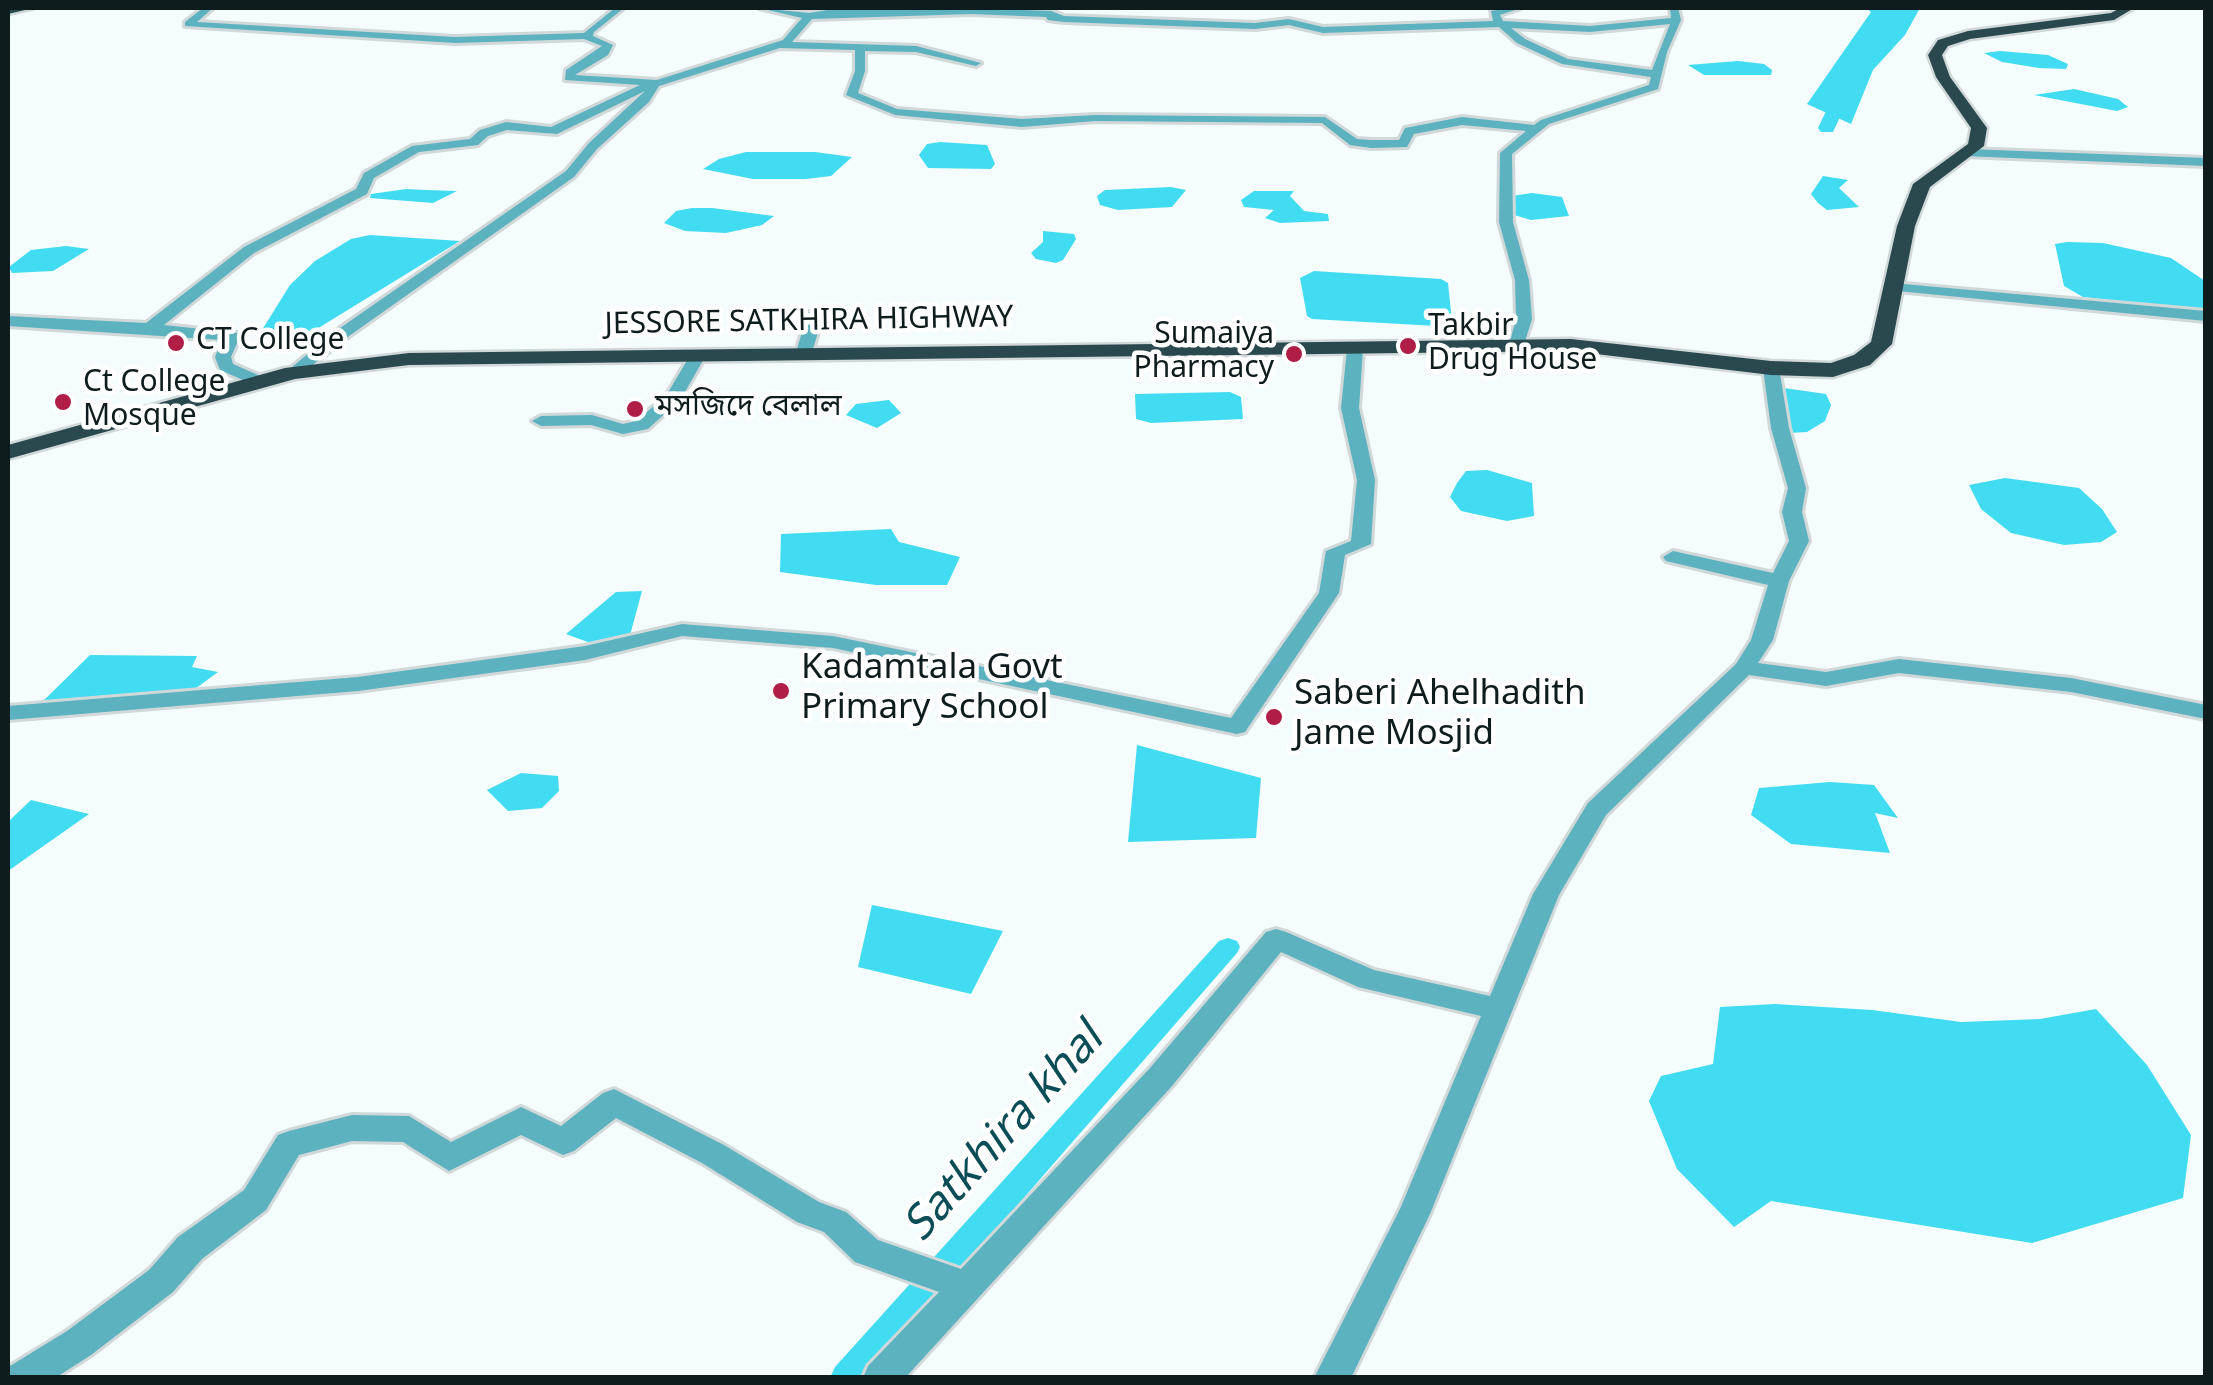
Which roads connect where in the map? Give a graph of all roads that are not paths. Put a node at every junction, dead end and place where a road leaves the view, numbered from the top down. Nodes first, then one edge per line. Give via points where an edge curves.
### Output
1 (28, 8) edge
2 (208, 8) edge
3 (620, 8) edge
4 (763, 8) edge
5 (1516, 8) edge
6 (2128, 8) edge
7 (8, 10) edge
8 (846, 10) edge
9 (1675, 14) edge
10 (808, 16) junction
11 (1500, 24) junction
12 (588, 36) junction
13 (782, 44) junction
14 (860, 49) junction
15 (976, 63) dead end
16 (1655, 74) junction
17 (656, 83) junction
18 (1538, 129) junction
19 (1968, 152) junction
20 (2206, 162) edge
21 (1892, 287) junction
22 (816, 313) dead end
23 (2206, 316) edge
24 (8, 321) edge
25 (150, 328) junction
26 (1517, 345) junction
27 (1355, 349) junction
28 (804, 352) junction
29 (698, 355) junction
30 (1772, 368) junction
31 (293, 373) junction
32 (260, 382) junction
33 (541, 421) dead end
34 (8, 452) edge
35 (1673, 557) dead end
36 (1779, 580) junction
37 (1744, 668) junction
38 (2206, 712) edge
39 (8, 713) edge
40 (1498, 1009) junction
41 (966, 1286) junction
42 (24, 1378) edge
43 (881, 1378) edge
44 (1332, 1378) edge

1 - 7 highway
2 - 12 street via 188,24 455,40
3 - 12 street
4 - 10 street
5 - 11 street via 1494,13
6 - 19 highway via 2114,16 1968,34 1944,43 1935,55 1943,77 1979,128
8 - 10 street
8 - 11 street via 1289,22 1322,30
9 - 11 street via 1590,29
9 - 16 street
10 - 13 street
11 - 16 street via 1566,62
12 - 17 street via 608,45 569,78
13 - 14 street
13 - 17 street
14 - 15 street via 916,49
14 - 18 street via 852,95 895,112 1022,123 1325,120 1354,142 1371,144 1403,144 1409,131 1462,121
16 - 18 street via 1654,86 1633,96 1568,112
17 - 25 street via 552,131 506,126 474,142 416,149 368,176 362,191 248,250
17 - 31 street via 570,174
18 - 26 street via 1506,153 1506,222 1522,280 1524,320
19 - 20 street
19 - 21 highway, JESSORE SATKHIRA HIGHWAY via 1922,184
21 - 23 street
21 - 30 highway, JESSORE SATKHIRA HIGHWAY via 1881,344 1862,360 1820,372
22 - 28 street
24 - 25 street
25 - 32 street via 232,336 226,367
26 - 27 highway, JESSORE SATKHIRA HIGHWAY
26 - 30 highway, JESSORE SATKHIRA HIGHWAY via 1622,347
27 - 28 highway, JESSORE SATKHIRA HIGHWAY
27 - 39 street via 1350,408 1366,480 1361,544 1336,550 1328,593 1237,727 833,642 682,630 585,654 358,684
28 - 29 highway, JESSORE SATKHIRA HIGHWAY
29 - 31 highway, JESSORE SATKHIRA HIGHWAY via 409,359
29 - 33 street via 673,399 642,426
30 - 36 street via 1800,541
31 - 32 highway, JESSORE SATKHIRA HIGHWAY
32 - 34 highway, JESSORE SATKHIRA HIGHWAY
35 - 36 street
36 - 37 street via 1762,640
37 - 38 street via 1826,679 1899,666 2071,684
37 - 40 street via 1596,809 1546,894
40 - 41 street via 1368,979 1276,939 1161,1077
40 - 44 street via 1414,1214
41 - 42 street via 867,1251 835,1222 614,1102 563,1142 521,1120 449,1158 408,1128 352,1128 289,1144 255,1200 190,1248 161,1282
41 - 43 street

